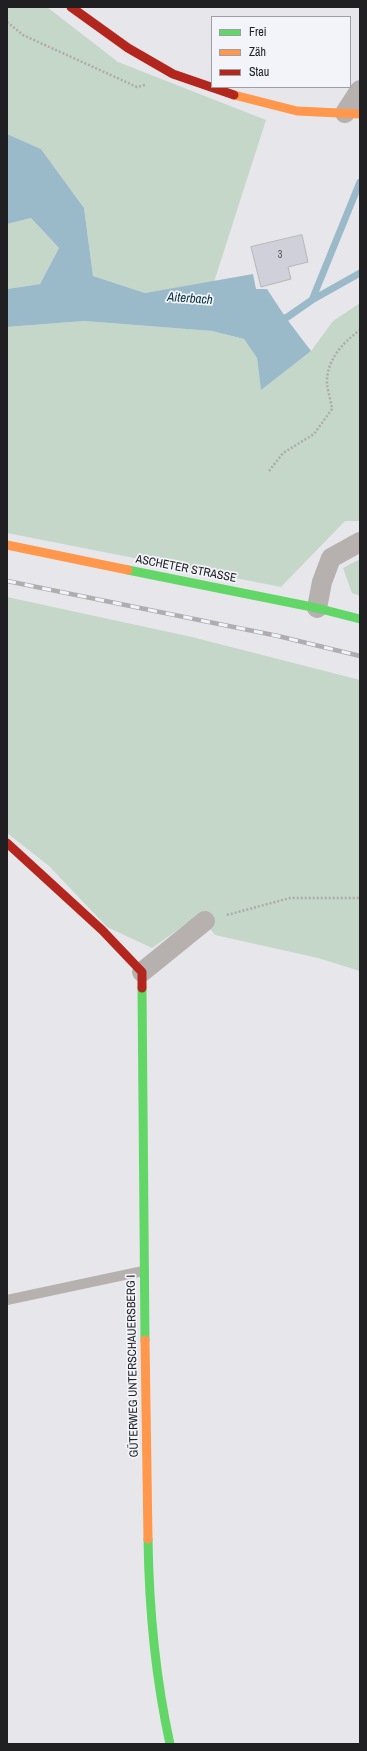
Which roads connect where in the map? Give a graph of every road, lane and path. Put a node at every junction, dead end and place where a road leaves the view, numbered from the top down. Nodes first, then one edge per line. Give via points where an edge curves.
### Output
1 (71, 7) edge
2 (7, 22) edge
3 (173, 74) junction
4 (211, 87) edge
5 (214, 88) edge
6 (360, 90) edge
7 (353, 113) edge
8 (360, 330) edge
9 (269, 471) dead end
10 (360, 542) edge
11 (7, 545) edge
12 (317, 608) junction
13 (360, 619) edge
14 (7, 843) edge
15 (360, 898) edge
16 (205, 921) joint
17 (142, 979) junction
18 (143, 1271) junction
19 (7, 1300) edge
20 (170, 1744) edge

1 - 3 street via 128,48
2 - 3 path via 23,35 137,87 158,83
3 - 4 street
5 - 7 street via 246,99 297,111
6 - 7 street
8 - 9 path via 349,338 332,358 327,383 332,409 314,434 283,452
10 - 12 street via 331,558 322,582
11 - 12 street, ASCHETER STRASSE
12 - 13 street, ASCHETER STRASSE
14 - 17 street via 102,930
15 - 16 path via 290,898
16 - 17 street
17 - 18 street, GÜTERWEG UNTERSCHAUERSBERG I
18 - 19 lane
18 - 20 street, GÜTERWEG UNTERSCHAUERSBERG I via 151,1635 163,1719

